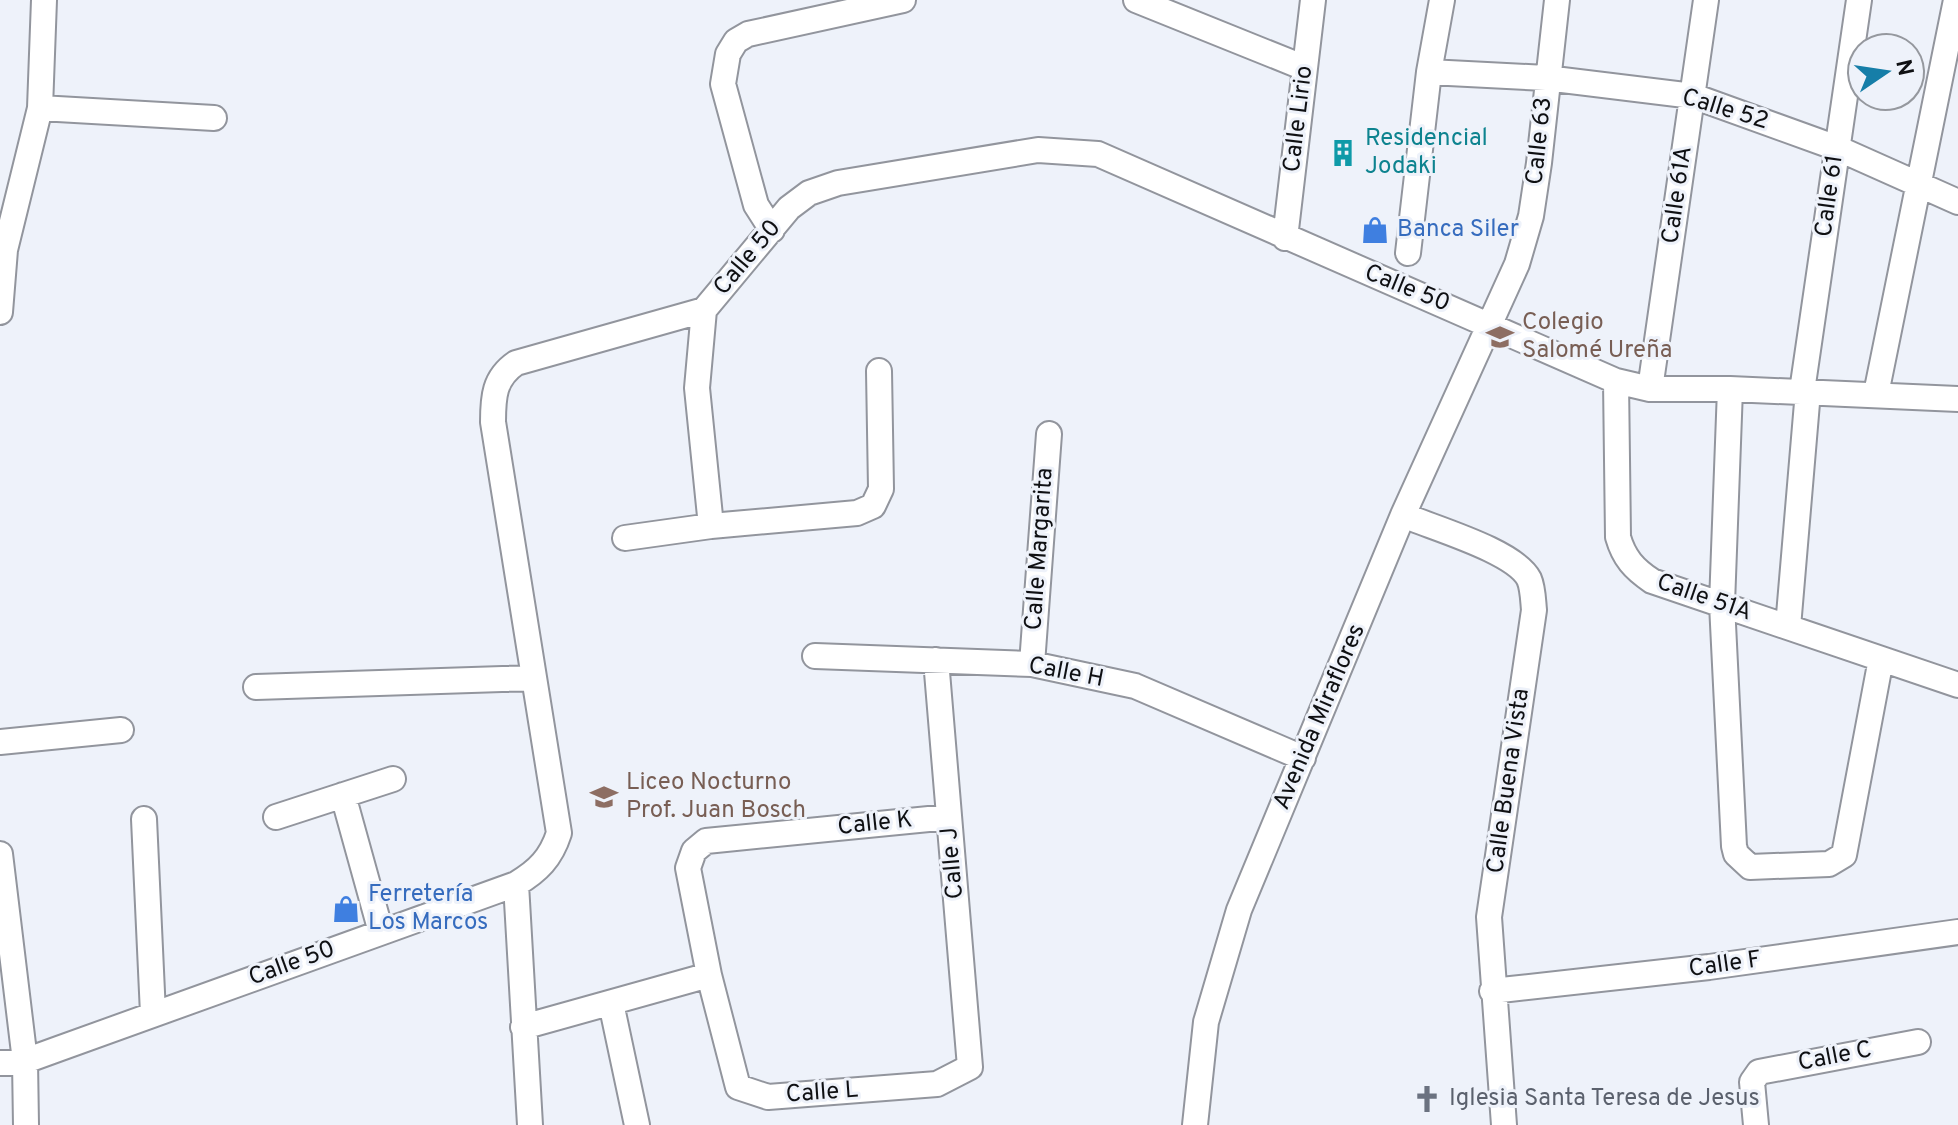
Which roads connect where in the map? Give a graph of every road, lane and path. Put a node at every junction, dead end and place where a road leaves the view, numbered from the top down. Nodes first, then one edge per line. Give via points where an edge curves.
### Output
1 (44, 0) edge
2 (903, 0) edge
3 (1136, 0) edge
4 (1313, 0) edge
5 (1442, 0) edge
6 (1557, 0) edge
7 (1706, 0) edge
8 (1859, 0) edge
9 (1956, 0) edge
10 (1305, 68) junction
11 (1429, 72) junction
12 (1546, 78) junction
13 (1693, 96) junction
14 (40, 108) junction
15 (214, 118) dead end
16 (1837, 148) junction
17 (1917, 184) junction
18 (1958, 202) edge
19 (772, 230) junction
20 (1285, 238) junction
21 (2, 250) edge
22 (1408, 253) dead end
23 (704, 310) junction
24 (0, 312) edge
25 (1490, 323) junction
26 (879, 371) dead end
27 (1616, 381) junction
28 (1650, 389) junction
29 (1730, 389) junction
30 (1805, 391) junction
31 (1876, 394) junction
32 (1958, 399) edge
33 (1049, 434) dead end
34 (1403, 515) junction
35 (711, 526) junction
36 (625, 538) dead end
37 (1722, 604) junction
38 (1788, 627) junction
39 (815, 656) dead end
40 (1881, 659) junction
41 (936, 660) junction
42 (1032, 664) junction
43 (533, 678) junction
44 (1958, 685) edge
45 (256, 687) dead end
46 (121, 730) dead end
47 (0, 742) edge
48 (1303, 758) junction
49 (393, 779) dead end
50 (343, 795) junction
51 (276, 817) dead end
52 (949, 817) junction
53 (144, 819) dead end
54 (0, 854) edge
55 (516, 884) junction
56 (381, 932) junction
57 (1958, 932) edge
58 (709, 975) junction
59 (1492, 991) junction
60 (611, 1003) junction
61 (153, 1014) junction
62 (523, 1027) junction
63 (1918, 1042) dead end
64 (25, 1061) junction
65 (0, 1063) edge
66 (970, 1067) joint
67 (26, 1125) edge
68 (530, 1125) edge
69 (637, 1125) edge
70 (1195, 1125) edge
71 (1504, 1125) edge
72 (1756, 1125) edge

1 - 14 street
2 - 19 street via 748,34 728,54 723,84 756,205
3 - 10 street
4 - 10 street, Calle Lirio
5 - 11 street
6 - 12 street, Calle 63
7 - 13 street, Calle 61A
8 - 16 street, Calle 61
9 - 17 street
10 - 20 street, Calle Lirio
11 - 12 street, Calle 52
11 - 22 street
12 - 13 street, Calle 52
12 - 25 street, Calle 63 via 1531,216 1517,264
13 - 16 street, Calle 52
13 - 28 street, Calle 61A
14 - 15 street
14 - 21 street
16 - 17 street, Calle 52
16 - 30 street, Calle 61
17 - 18 street, Calle 52
17 - 31 street
19 - 20 street, Calle 50 via 809,193 838,183 1070,149 1098,154
19 - 23 street, Calle 50
20 - 25 street, Calle 50
21 - 24 street
23 - 35 street via 697,388
23 - 43 street, Calle 50 via 516,363 496,385 493,422
25 - 27 street, Calle 50
25 - 34 street, Avenida Miraflores
26 - 35 street via 881,489 873,506 857,513
27 - 28 street, Calle 50
27 - 37 street, Calle 51A via 1622,550 1628,562 1652,581
28 - 29 street, Calle 50
29 - 30 street, Calle 50
29 - 37 street
30 - 31 street, Calle 50
30 - 38 street, Calle 61
31 - 32 street, Calle 50
33 - 42 street, Calle Margarita
34 - 48 street, Avenida Miraflores
34 - 59 street, Calle Buena Vista via 1511,560 1528,578 1532,594 1534,610 1489,917
35 - 36 street
37 - 38 street, Calle 51A
37 - 40 street via 1734,846 1750,867 1829,864 1844,855
38 - 40 street, Calle 51A
39 - 41 street, Calle H
40 - 44 street, Calle 51A
41 - 42 street, Calle H
41 - 52 street, Calle J
42 - 48 street, Calle H via 1135,686
43 - 45 street
43 - 55 street, Calle 50 via 559,833 553,852 536,872
46 - 47 street
48 - 70 street, Avenida Miraflores via 1221,962 1206,1022
49 - 50 street
50 - 51 street
50 - 56 street
52 - 58 street, Calle K via 706,841 694,851 688,868
52 - 66 street, Calle J
53 - 61 street
54 - 64 street
55 - 56 street, Calle 50
55 - 62 street
56 - 61 street, Calle 50
57 - 59 street, Calle F
58 - 60 street
58 - 66 street, Calle L via 738,1087 768,1097 937,1084
59 - 71 street, Calle Buena Vista
60 - 62 street
60 - 69 street
61 - 64 street, Calle 50
62 - 68 street
63 - 72 street, Calle C via 1766,1070 1754,1077
64 - 65 street, Calle 50
64 - 67 street

